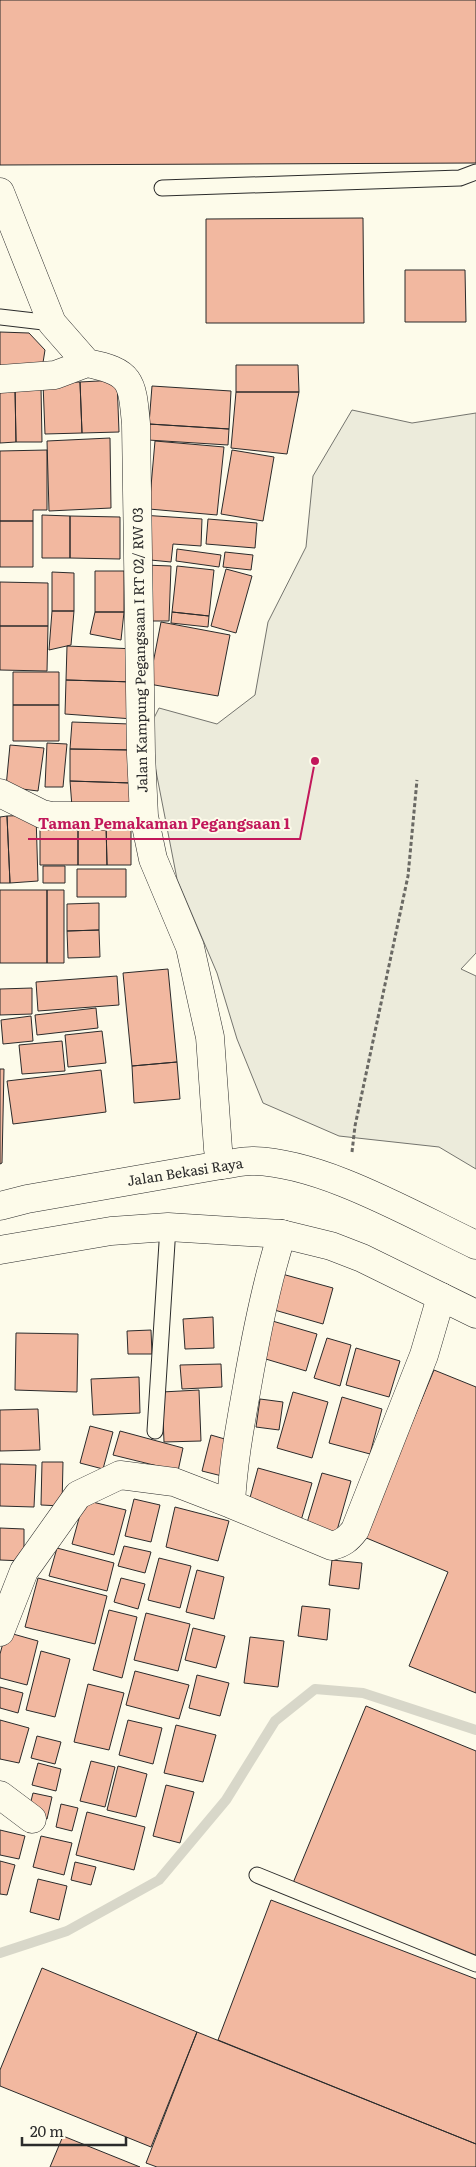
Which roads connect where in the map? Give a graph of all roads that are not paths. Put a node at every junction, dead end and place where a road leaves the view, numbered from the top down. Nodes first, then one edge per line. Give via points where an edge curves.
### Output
1 (476, 172) edge
2 (162, 188) dead end
3 (0, 192) edge
4 (0, 317) edge
5 (52, 324) junction
6 (87, 363) junction
7 (0, 379) edge
8 (0, 794) edge
9 (144, 816) junction
10 (221, 1165) junction
11 (0, 1206) edge
12 (168, 1227) junction
13 (282, 1234) junction
14 (476, 1245) edge
15 (0, 1250) edge
16 (441, 1297) junction
17 (476, 1314) edge
18 (155, 1431) dead end
19 (231, 1504) junction
20 (12, 1570) edge
21 (0, 1632) edge
22 (0, 1795) edge
23 (32, 1818) dead end
24 (257, 1875) dead end
25 (476, 1964) edge

1 - 2 lane via 460,178
3 - 5 main road
4 - 5 lane
5 - 6 main road
6 - 7 main road via 54,375
6 - 9 main road, Jalan Kampung Pegangsaan I RT 02/ RW 03 via 112,368 126,378 133,394
8 - 9 main road via 50,816
9 - 10 main road, Jalan Kampung Pegangsaan I RT 02/ RW 03 via 154,859 190,947 210,1037
10 - 11 main road, Jalan Bekasi Raya
10 - 14 main road, Jalan Bekasi Raya via 252,1161 302,1169 348,1185
12 - 13 main road
12 - 15 main road via 111,1231
12 - 18 lane
13 - 16 main road via 331,1246 362,1258
13 - 19 main road via 252,1358 233,1469
16 - 17 main road
16 - 19 main road via 424,1355 355,1530 349,1538 332,1546
19 - 20 main road via 174,1482 120,1476 78,1495
20 - 21 main road
22 - 23 main road
24 - 25 lane

